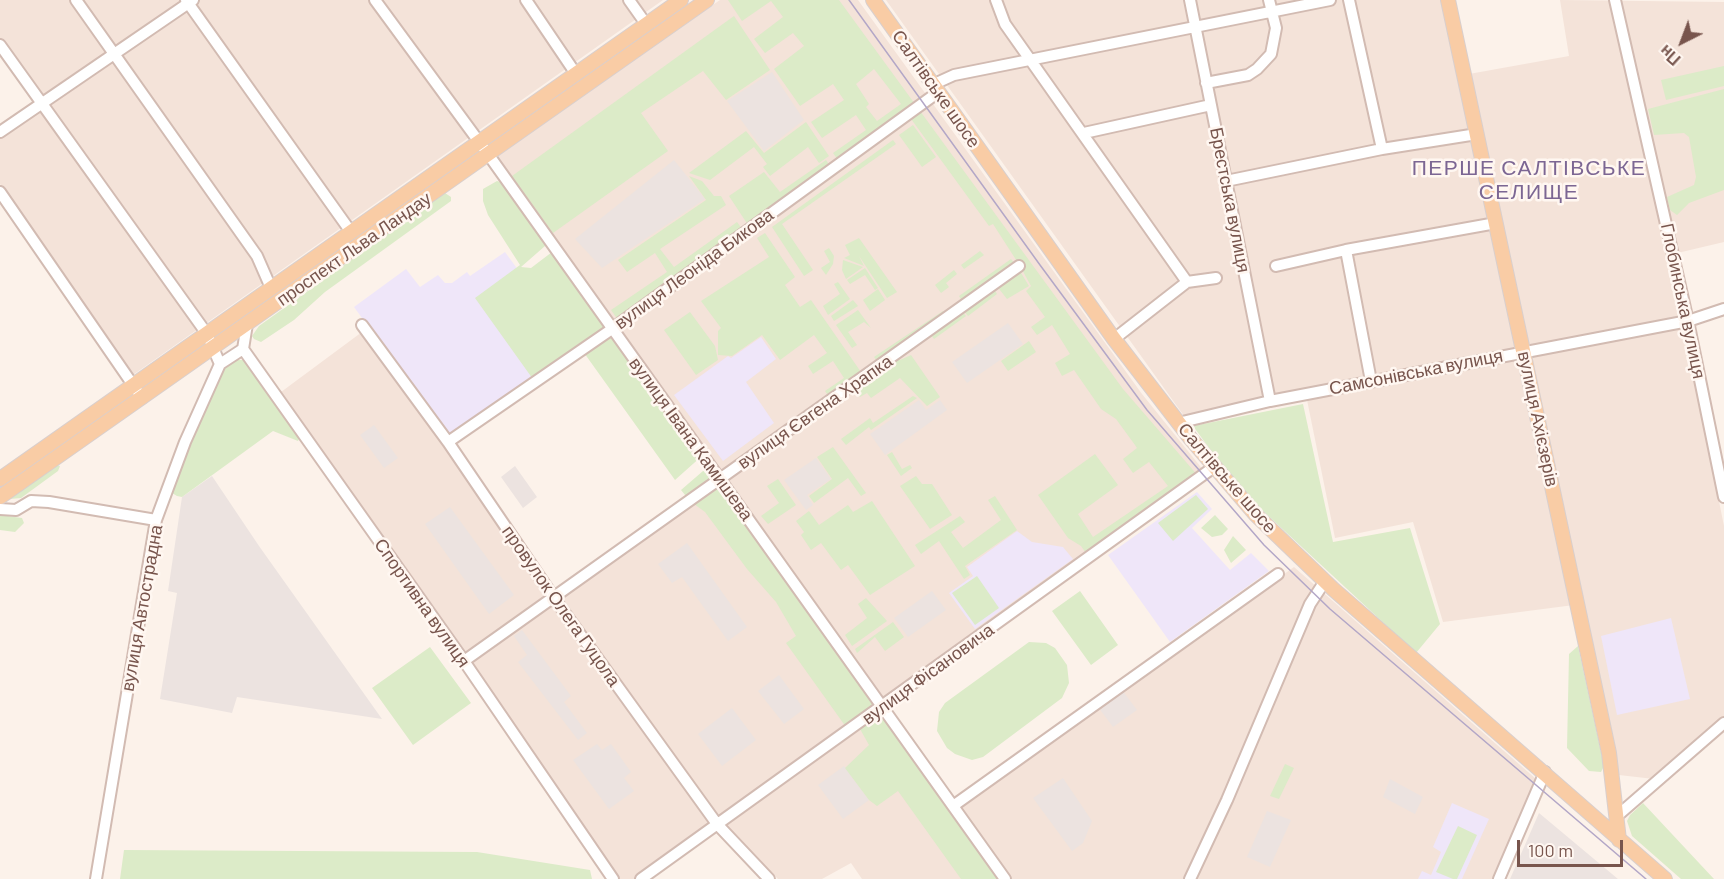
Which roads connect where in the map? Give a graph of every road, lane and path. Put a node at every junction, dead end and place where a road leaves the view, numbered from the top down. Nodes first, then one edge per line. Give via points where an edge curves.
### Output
1 (76, 0) edge
2 (375, 0) edge
3 (526, 0) edge
4 (629, 0) edge
5 (681, 0) edge
6 (707, 0) edge
7 (873, 0) edge
8 (996, 0) edge
9 (1190, 0) edge
10 (1330, 0) edge
11 (1350, 0) edge
12 (1448, 0) edge
13 (1615, 0) edge
14 (189, 1) edge
15 (1271, 5) edge
16 (646, 24) junction
17 (1196, 26) junction
18 (0, 45) edge
19 (114, 54) junction
20 (1030, 60) junction
21 (576, 74) junction
22 (1206, 83) junction
23 (935, 89) junction
24 (42, 104) junction
25 (1211, 105) junction
26 (0, 132) edge
27 (1084, 133) junction
28 (1477, 134) junction
29 (479, 142) junction
30 (1382, 149) junction
31 (488, 154) junction
32 (1226, 181) junction
33 (0, 192) edge
34 (1496, 224) junction
35 (351, 232) junction
36 (1346, 250) junction
37 (1019, 266) dead end
38 (1276, 266) dead end
39 (1216, 278) dead end
40 (1187, 282) junction
41 (271, 288) junction
42 (1724, 309) edge
43 (1688, 321) junction
44 (247, 324) junction
45 (362, 325) dead end
46 (612, 329) junction
47 (207, 334) junction
48 (1114, 339) junction
49 (214, 348) junction
50 (243, 349) junction
51 (1523, 351) junction
52 (220, 364) junction
53 (1371, 381) junction
54 (133, 385) junction
55 (142, 398) junction
56 (1270, 401) junction
57 (1178, 423) junction
58 (448, 442) junction
59 (1214, 467) junction
60 (0, 479) edge
61 (721, 479) junction
62 (0, 497) edge
63 (1724, 497) edge
64 (0, 509) edge
65 (156, 520) junction
66 (1278, 574) dead end
67 (1324, 581) junction
68 (554, 598) junction
69 (464, 662) junction
70 (884, 707) junction
71 (1724, 723) edge
72 (1545, 772) junction
73 (953, 806) junction
74 (1617, 816) junction
75 (717, 824) junction
76 (1619, 840) junction
77 (96, 879) edge
78 (613, 879) edge
79 (641, 879) edge
80 (769, 879) edge
81 (1005, 879) edge
82 (1190, 879) edge
83 (1498, 879) edge
84 (1665, 879) edge

1 - 19 street
2 - 29 street, вулиця Івана Камишева
3 - 21 street
4 - 16 street
5 - 16 main road, проспект Льва Ландау
6 - 31 main road, проспект Льва Ландау
7 - 23 main road, Салтівське шосе
8 - 20 street via 1001,16
9 - 17 street, Брестська вулиця
10 - 15 street, вулиця Леоніда Бикова
11 - 30 street
12 - 28 main road, вулиця Ахієзерів
13 - 43 street, Глобинська вулиця
14 - 19 street
14 - 35 street
15 - 17 street, вулиця Леоніда Бикова
15 - 22 street via 1276,28 1271,54 1248,75
16 - 21 main road, проспект Льва Ландау
17 - 20 street, вулиця Леоніда Бикова
17 - 22 street, Брестська вулиця
18 - 24 street
19 - 24 street
19 - 41 street via 257,256
20 - 23 street, вулиця Леоніда Бикова via 954,75
20 - 27 street
21 - 29 main road, проспект Льва Ландау
22 - 25 street, Брестська вулиця
23 - 46 street, вулиця Леоніда Бикова
23 - 48 main road, Салтівське шосе
24 - 26 street
24 - 47 street
25 - 27 street
25 - 32 street, Брестська вулиця
27 - 40 street
28 - 30 street
28 - 34 main road, вулиця Ахієзерів
29 - 31 street, вулиця Івана Камишева
29 - 35 main road, проспект Льва Ландау
30 - 32 street
31 - 44 main road, проспект Льва Ландау
31 - 46 street, вулиця Івана Камишева
32 - 56 street, Брестська вулиця
33 - 54 street
34 - 36 street
34 - 51 main road, вулиця Ахієзерів
35 - 41 main road, проспект Льва Ландау
36 - 38 street
36 - 53 street
37 - 61 street, вулиця Євгена Храпка
39 - 40 street
40 - 48 street
41 - 47 main road, проспект Льва Ландау
42 - 43 street, Самсонівська вулиця
43 - 51 street, Самсонівська вулиця
43 - 63 street, Глобинська вулиця
44 - 49 main road, проспект Льва Ландау
44 - 50 street
45 - 58 street, провулок Олега Гуцола
46 - 58 street, вулиця Леоніда Бикова
46 - 61 street, вулиця Івана Камишева
47 - 49 street
47 - 54 main road, проспект Льва Ландау
48 - 57 main road, Салтівське шосе
49 - 52 street
49 - 55 main road, проспект Льва Ландау
50 - 52 street
50 - 69 street, Спортивна вулиця
51 - 53 street, Самсонівська вулиця
51 - 74 main road, вулиця Ахієзерів via 1609,753
52 - 65 street, вулиця Автострадна
53 - 56 street, Самсонівська вулиця
54 - 55 street
54 - 60 main road, проспект Льва Ландау
55 - 62 main road, проспект Льва Ландау
56 - 57 street, Самсонівська вулиця
57 - 59 main road, Салтівське шосе
58 - 68 street, провулок Олега Гуцола
59 - 67 main road, Салтівське шосе via 1256,515
59 - 70 street, вулиця Фісановича
61 - 68 street, вулиця Євгена Храпка
61 - 70 street, вулиця Івана Камишева
64 - 65 street via 16,510 31,501 49,502
65 - 77 street, вулиця Автострадна
66 - 73 street
67 - 72 main road, Салтівське шосе
67 - 82 street via 1310,604
68 - 69 street, вулиця Євгена Храпка
68 - 75 street, провулок Олега Гуцола
69 - 78 street, Спортивна вулиця
70 - 73 street, вулиця Івана Камишева
70 - 75 street, вулиця Фісановича
71 - 74 street
72 - 76 main road, Салтівське шосе
72 - 83 street
73 - 81 street, вулиця Івана Камишева
74 - 76 main road, вулиця Ахієзерів
75 - 79 street, вулиця Фісановича
75 - 80 street, провулок Олега Гуцола
76 - 84 main road, Салтівське шосе

